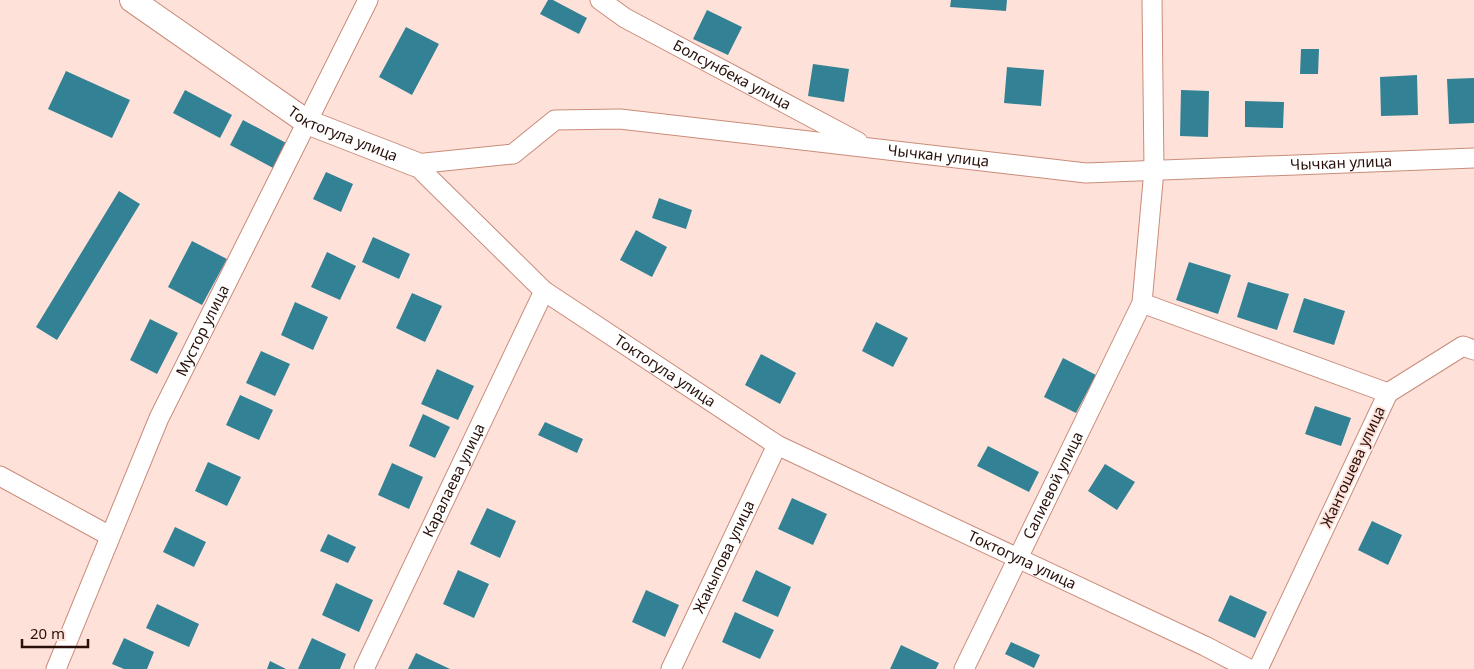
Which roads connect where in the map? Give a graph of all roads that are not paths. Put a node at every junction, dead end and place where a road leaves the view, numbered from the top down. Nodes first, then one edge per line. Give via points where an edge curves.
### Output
1 (132, 0) edge
2 (368, 0) edge
3 (600, 0) edge
4 (1152, 0) edge
5 (307, 122) junction
6 (868, 147) junction
7 (1474, 158) edge
8 (415, 164) junction
9 (1154, 170) junction
10 (544, 291) junction
11 (1142, 303) junction
12 (1474, 350) edge
13 (1388, 393) junction
14 (777, 445) junction
15 (0, 476) edge
16 (110, 536) junction
17 (1017, 558) junction
18 (56, 669) edge
19 (364, 669) edge
20 (671, 669) edge
21 (964, 669) edge
22 (1249, 669) edge
23 (1258, 669) edge

1 - 5 street, Токтогула улица
2 - 5 street, Мустор улица
3 - 6 street, Болсунбека улица via 625,18
4 - 9 street
5 - 8 street, Токтогула улица
5 - 16 street, Мустор улица via 160,418
6 - 8 street, Чычкан улица via 620,119 555,120 514,154
6 - 9 street, Чычкан улица via 1086,172
7 - 9 street, Чычкан улица
8 - 10 street, Токтогула улица
9 - 11 street
10 - 14 street, Токтогула улица
10 - 19 street, Каралаева улица
11 - 13 street, Жантошева улица
11 - 17 street, Салиевой улица
12 - 13 street via 1463,346
13 - 23 street, Жантошева улица
14 - 17 street, Токтогула улица
14 - 20 street, Жакыпова улица
15 - 16 street
16 - 18 street, Мустор улица
17 - 21 street, Салиевой улица
17 - 22 street, Токтогула улица

